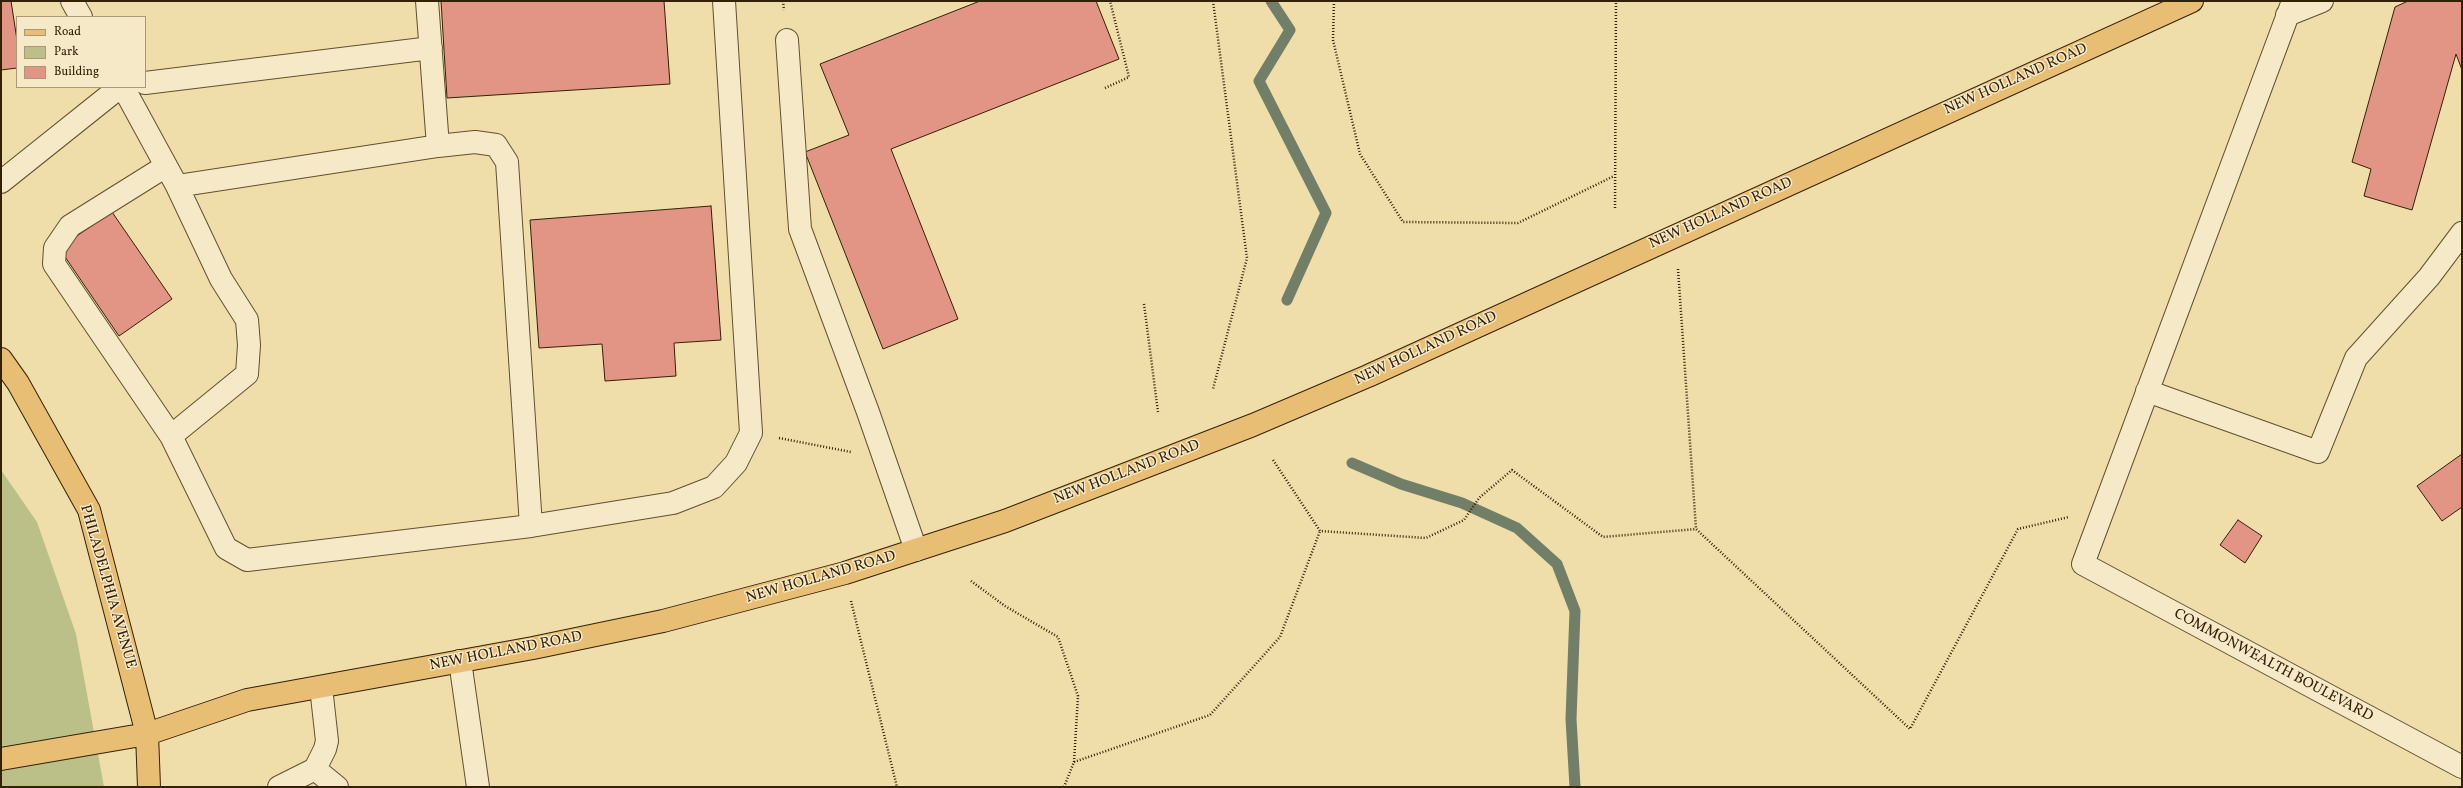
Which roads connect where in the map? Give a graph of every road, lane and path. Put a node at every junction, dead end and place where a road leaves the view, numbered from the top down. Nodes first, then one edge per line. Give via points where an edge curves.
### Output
1 (72, 1) edge
2 (427, 1) edge
3 (724, 1) edge
4 (1110, 1) edge
5 (1213, 1) edge
6 (1334, 1) edge
7 (1616, 1) edge
8 (2192, 1) edge
9 (2322, 1) edge
10 (2290, 8) edge
11 (80, 16) edge
12 (787, 40) dead end
13 (430, 48) junction
14 (146, 83) edge
15 (121, 88) edge
16 (123, 88) edge
17 (1105, 88) dead end
18 (438, 146) junction
19 (166, 166) junction
20 (1614, 176) junction
21 (1, 182) edge
22 (177, 186) junction
23 (1615, 208) dead end
24 (2462, 233) edge
25 (1678, 269) dead end
26 (1144, 304) dead end
27 (1, 359) edge
28 (1213, 389) dead end
29 (2147, 391) junction
30 (1158, 412) dead end
31 (751, 433) junction
32 (171, 436) junction
33 (885, 458) junction
34 (1274, 460) dead end
35 (2103, 509) junction
36 (531, 526) junction
37 (1696, 529) junction
38 (1320, 531) junction
39 (916, 550) junction
40 (845, 573) junction
41 (970, 581) dead end
42 (460, 661) junction
43 (321, 687) junction
44 (147, 734) junction
45 (1, 759) edge
46 (1074, 762) junction
47 (2462, 767) edge
48 (315, 768) junction
49 (149, 787) edge
50 (279, 787) edge
51 (337, 787) edge
52 (478, 787) edge
53 (897, 787) edge
54 (1064, 787) edge

1 - 11 street
2 - 13 street
3 - 31 street
4 - 17 path via 1129,77
5 - 28 path via 1247,258
6 - 20 path via 1334,40 1360,154 1403,222 1518,223
7 - 20 path
8 - 39 main road, NEW HOLLAND ROAD via 1368,376 1005,521
9 - 10 street
10 - 29 street
12 - 33 street via 800,229
13 - 14 street
13 - 18 street
15 - 21 street
16 - 19 street
18 - 22 street
18 - 36 street via 475,142 496,146 506,162
19 - 22 street
19 - 32 street via 70,226 55,248 54,264
20 - 23 path
22 - 32 street via 221,279 247,320 249,344 247,374
24 - 29 street via 2429,277 2356,358 2318,452
25 - 37 path
26 - 30 path
27 - 44 main road, PHILADELPHIA AVENUE via 18,383 89,510
29 - 35 street
31 - 33 path
31 - 36 street via 736,464 714,487 673,503
32 - 36 street via 226,548 248,560
33 - 39 street
34 - 38 path
35 - 37 path via 2018,529 1910,729
35 - 47 street, COMMONWEALTH BOULEVARD via 2083,564
37 - 38 path via 1603,537 1512,470 1479,498 1464,520 1426,538
38 - 46 path via 1280,637 1210,715
39 - 40 main road, NEW HOLLAND ROAD
40 - 42 main road, NEW HOLLAND ROAD via 663,621
40 - 53 path
41 - 46 path via 1005,606 1058,637 1078,696
42 - 43 main road, NEW HOLLAND ROAD
42 - 52 street
43 - 44 main road, NEW HOLLAND ROAD via 247,700
43 - 48 street via 327,741
44 - 45 main road, NEW HOLLAND ROAD
44 - 49 main road, PHILADELPHIA AVENUE
46 - 54 path
48 - 50 street
48 - 51 street

